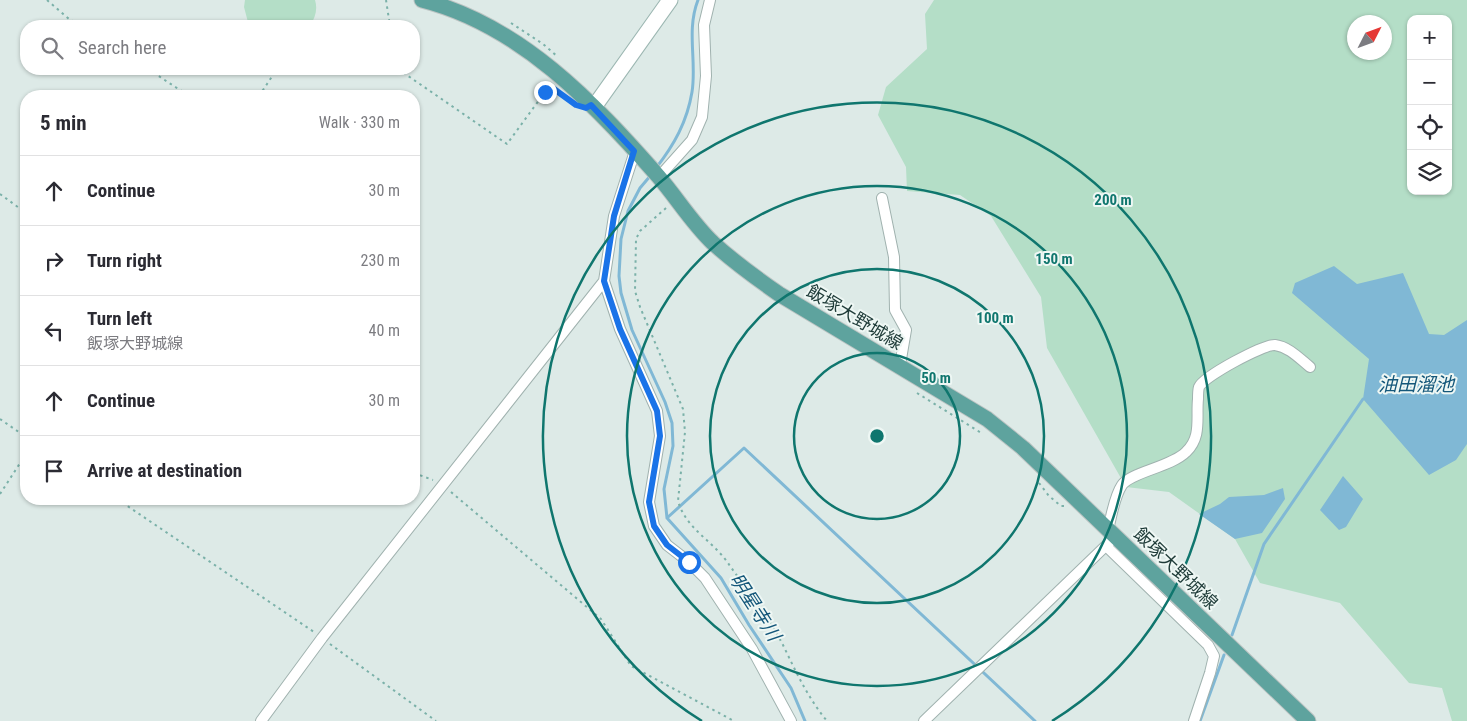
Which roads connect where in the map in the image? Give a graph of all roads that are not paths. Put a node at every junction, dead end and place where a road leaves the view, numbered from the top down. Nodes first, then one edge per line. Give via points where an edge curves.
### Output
1 (422, 0) edge
2 (670, 0) edge
3 (710, 0) edge
4 (594, 107) junction
5 (639, 156) junction
6 (659, 177) junction
7 (882, 198) dead end
8 (604, 281) junction
9 (900, 365) junction
10 (1310, 367) dead end
11 (1110, 537) junction
12 (261, 721) edge
13 (791, 721) edge
14 (924, 721) edge
15 (1194, 721) edge
16 (1308, 721) edge

1 - 4 main road, 飯塚大野城線 via 444,6 502,33 542,60
2 - 4 street
3 - 6 street via 704,25 706,76 702,117 692,140
4 - 5 main road, 飯塚大野城線
5 - 6 main road, 飯塚大野城線
5 - 8 street via 614,216
6 - 9 main road, 飯塚大野城線 via 712,242 746,271
7 - 9 street via 894,257 895,310 906,330
8 - 12 street via 322,638
8 - 13 street via 620,329 657,411 660,436 649,502 654,526 667,545 706,578 752,648
9 - 11 main road, 飯塚大野城線 via 987,419 1023,448 1077,499
10 - 11 street via 1286,347 1272,345 1207,378 1199,387 1198,427 1194,443 1185,454 1124,483 1118,492
11 - 14 street
11 - 15 street via 1208,645 1214,656
11 - 16 main road, 飯塚大野城線

